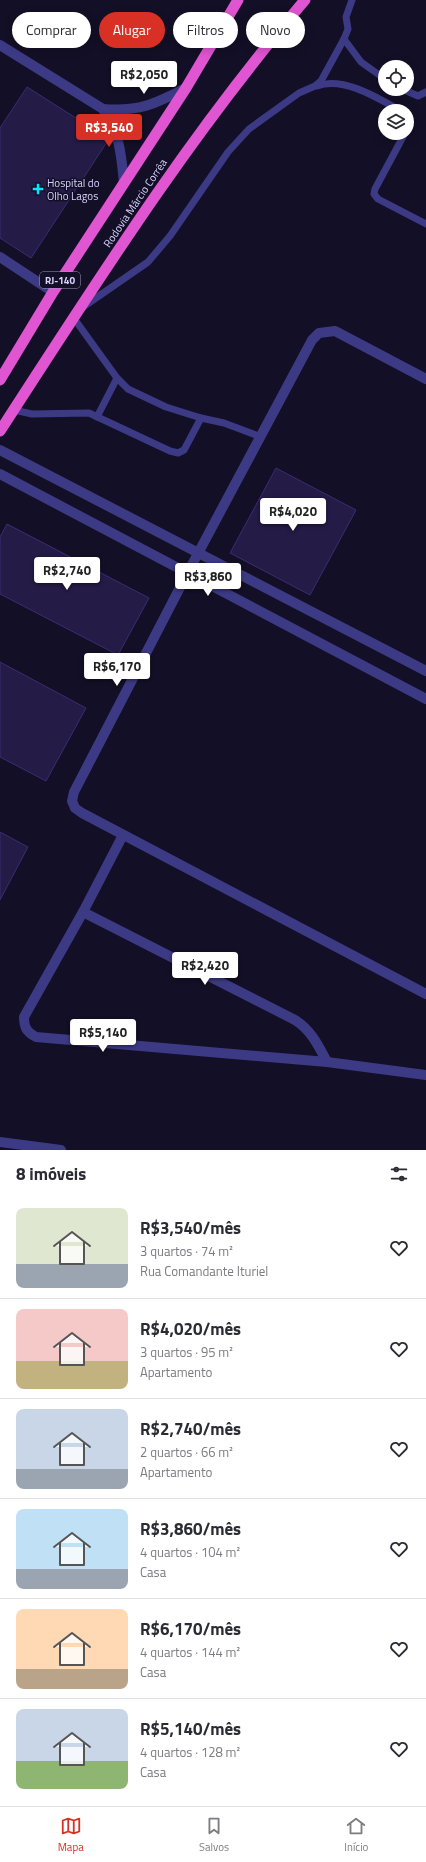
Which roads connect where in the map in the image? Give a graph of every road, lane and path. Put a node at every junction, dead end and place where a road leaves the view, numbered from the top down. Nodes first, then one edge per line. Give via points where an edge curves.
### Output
1 (238, 0) edge
2 (305, 0) edge
3 (352, 0) edge
4 (344, 39) junction
5 (0, 45) edge
6 (378, 74) edge
7 (315, 86) junction
8 (186, 88) junction
9 (426, 92) edge
10 (414, 94) edge
11 (387, 104) edge
12 (103, 108) junction
13 (401, 140) edge
14 (124, 183) junction
15 (426, 224) edge
16 (0, 257) edge
17 (52, 292) junction
18 (75, 314) junction
19 (117, 378) junction
20 (426, 379) edge
21 (0, 380) edge
22 (14, 410) junction
23 (97, 417) junction
24 (201, 418) junction
25 (0, 431) edge
26 (261, 437) junction
27 (0, 450) edge
28 (0, 474) edge
29 (200, 552) junction
30 (188, 574) junction
31 (426, 671) edge
32 (426, 699) edge
33 (122, 835) junction
34 (83, 912) junction
35 (426, 994) edge
36 (328, 1062) junction
37 (426, 1075) edge
38 (0, 1142) edge
39 (61, 1150) edge

1 - 8 highway, Rodovia Márcio Corrêa / RJ-140
2 - 18 highway, Rodovia Márcio Corrêa / RJ-140 via 189,146
3 - 4 lane via 346,17 348,29
4 - 6 lane via 361,62
4 - 7 lane via 321,81
5 - 12 street
7 - 11 lane via 326,82 355,88
7 - 18 lane via 299,93 249,129 228,152 170,236 148,262
8 - 12 street via 140,108
8 - 14 highway, Rodovia Márcio Corrêa / RJ-140
9 - 10 lane via 418,96
12 - 14 street via 118,139
13 - 15 lane via 374,194 378,199
14 - 17 highway, Rodovia Márcio Corrêa / RJ-140
16 - 17 street
17 - 21 highway, Rodovia Márcio Corrêa / RJ-140
18 - 19 lane
18 - 22 highway, Rodovia Márcio Corrêa / RJ-140
19 - 23 lane
19 - 24 lane via 128,389 166,407
20 - 26 street via 335,331 319,333 312,340
22 - 23 lane via 32,414 89,413
22 - 25 highway, Rodovia Márcio Corrêa / RJ-140
23 - 24 lane via 178,453 184,450
24 - 26 lane via 224,423
26 - 29 street
27 - 29 street
28 - 30 street
29 - 30 street
29 - 31 street
30 - 32 street
30 - 33 street via 72,801 82,813
33 - 34 street
33 - 35 street
34 - 36 street via 305,1026 314,1036
34 - 36 street via 24,1017 24,1026 28,1033 36,1036
36 - 37 street
38 - 39 street

